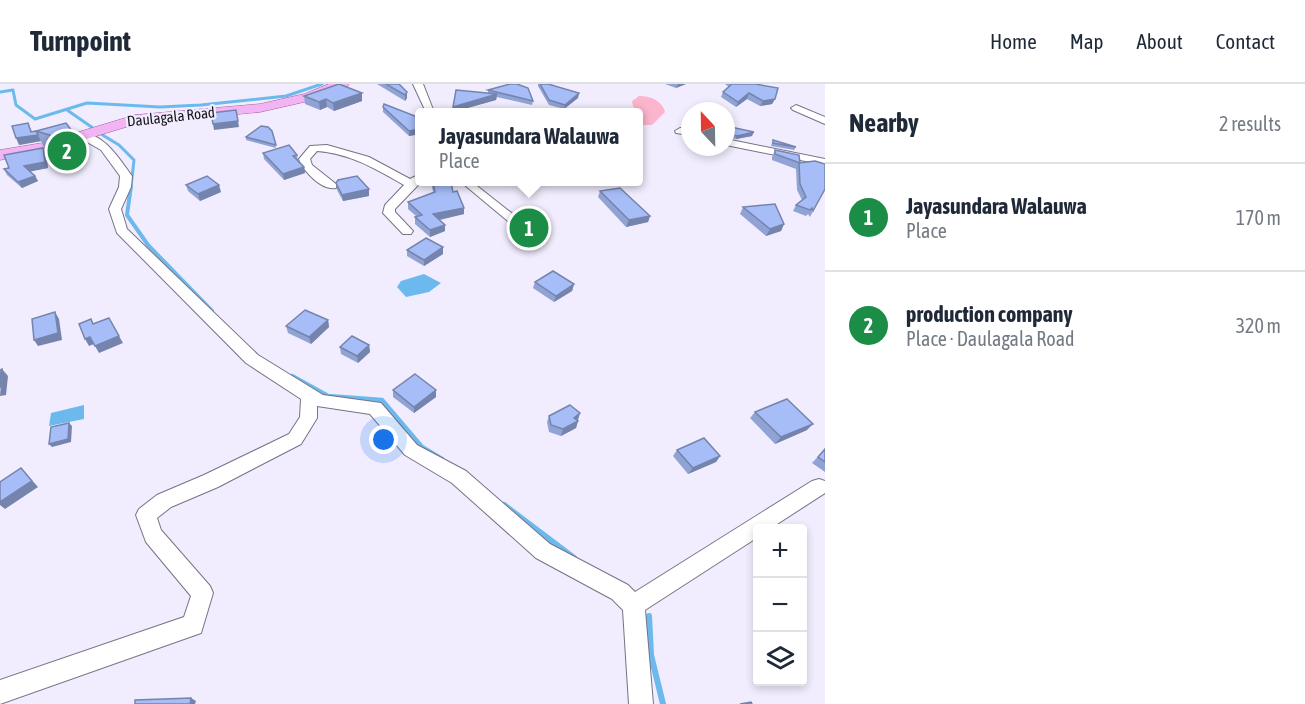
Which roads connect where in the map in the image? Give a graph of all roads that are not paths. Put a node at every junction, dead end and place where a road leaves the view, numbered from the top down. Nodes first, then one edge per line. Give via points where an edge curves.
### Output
1 (342, 84) edge
2 (417, 84) edge
3 (428, 108) edge
4 (796, 108) dead end
5 (825, 121) edge
6 (84, 136) junction
7 (735, 144) edge
8 (0, 156) edge
9 (825, 162) edge
10 (415, 181) edge
11 (332, 186) dead end
12 (471, 186) edge
13 (513, 219) dead end
14 (406, 231) dead end
15 (310, 396) junction
16 (819, 487) dead end
17 (634, 605) junction
18 (0, 692) edge
19 (641, 704) edge

1 - 6 main road, Daulagala Road via 280,104 135,120
2 - 3 street
4 - 5 street
6 - 8 main road, Daulagala Road
6 - 15 street via 105,148 126,176 115,209 122,230 252,359
7 - 9 street
10 - 11 street via 361,157 314,148 304,159 307,167
10 - 14 street via 389,208
12 - 13 street
15 - 17 street via 375,408 411,450 459,477 543,551 620,592
15 - 18 street via 308,418 295,439 165,501 146,515 153,535 202,593 193,625
16 - 17 street
17 - 19 street

